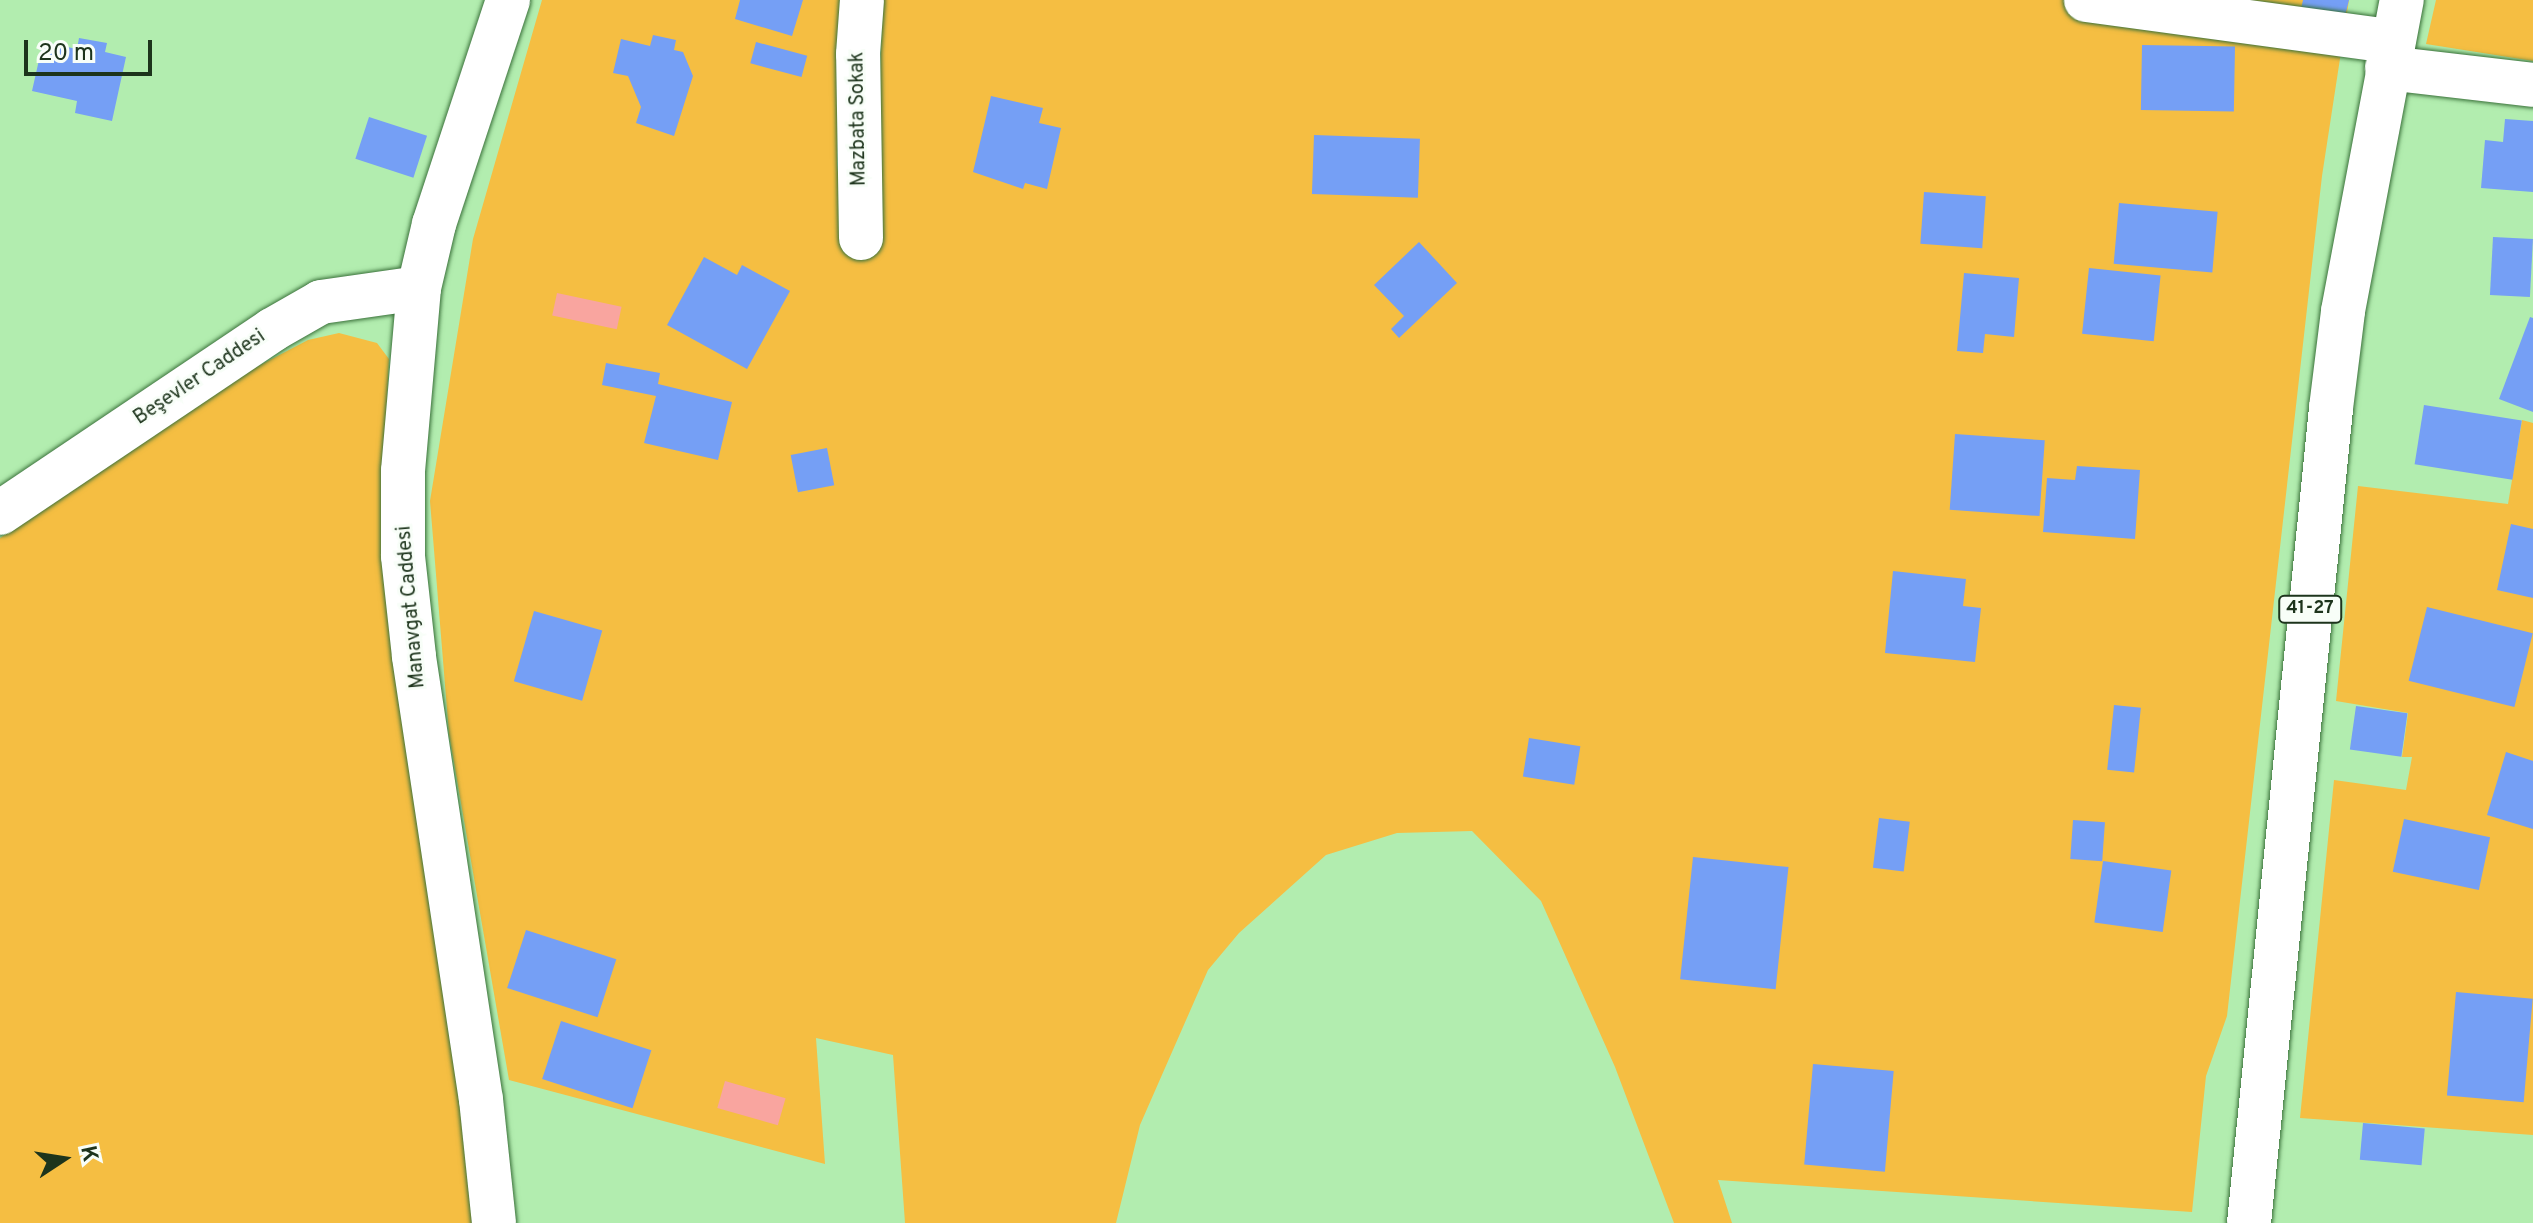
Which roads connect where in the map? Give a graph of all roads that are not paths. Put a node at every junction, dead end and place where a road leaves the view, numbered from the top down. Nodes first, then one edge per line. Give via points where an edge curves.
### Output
1 (508, 0) edge
2 (862, 0) edge
3 (2086, 0) edge
4 (2402, 0) edge
5 (2389, 55) junction
6 (2533, 85) edge
7 (861, 238) dead end
8 (419, 288) junction
9 (0, 513) edge
10 (494, 1223) edge
11 (2249, 1223) edge

1 - 8 street, Manavgat Caddesi via 434,224
2 - 7 street, Mazbata Sokak
3 - 5 street
4 - 5 street, 41-27
5 - 6 street
5 - 11 street, 41-27 via 2331,408
8 - 9 street, Beşevler Caddesi via 321,302
8 - 10 street, Manavgat Caddesi via 409,362 403,556

